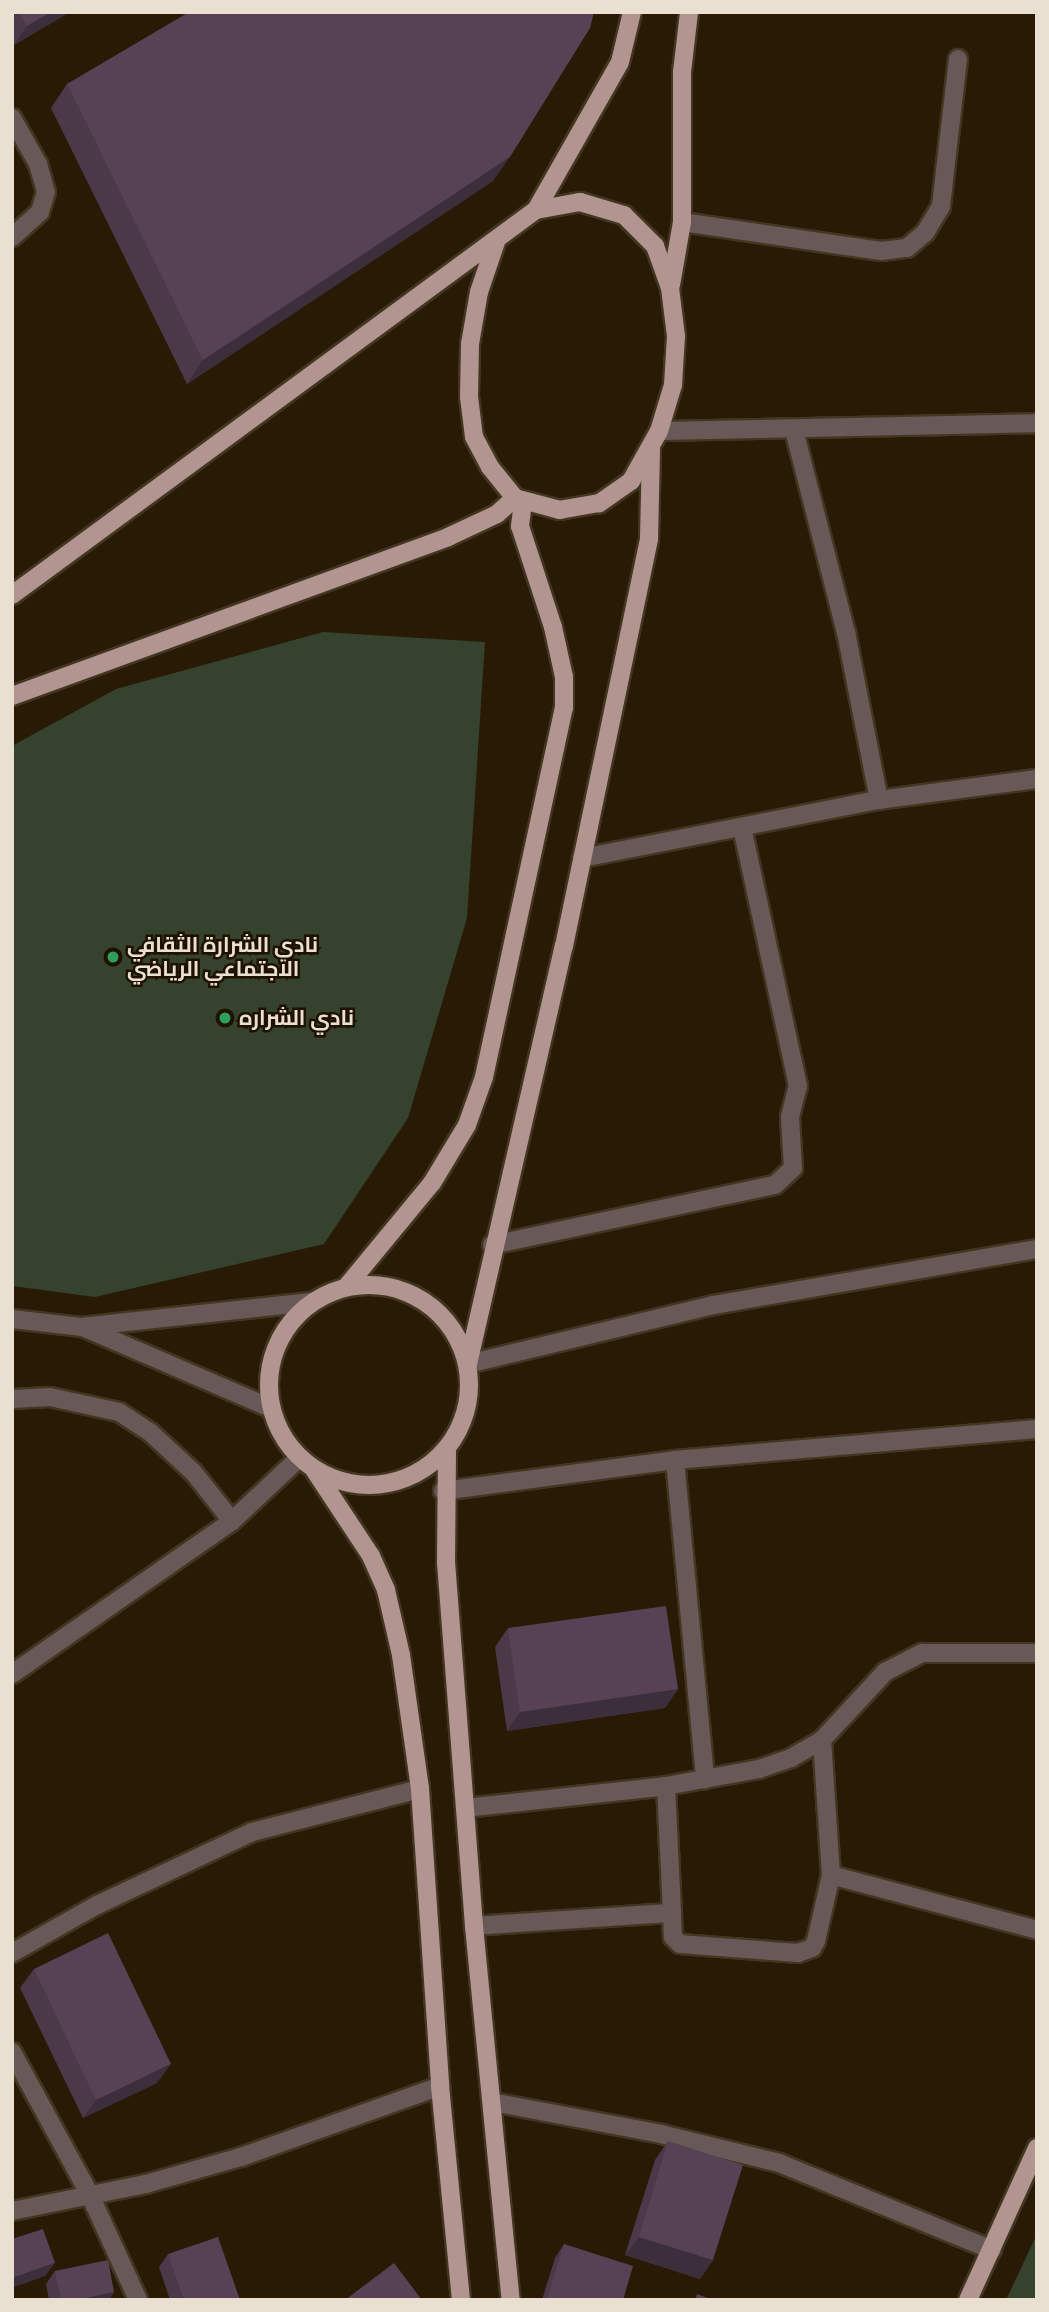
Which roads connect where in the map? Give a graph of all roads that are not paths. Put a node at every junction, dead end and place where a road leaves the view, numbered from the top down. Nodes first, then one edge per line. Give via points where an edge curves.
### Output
1 (632, 12) edge
2 (690, 12) edge
3 (958, 59) dead end
4 (12, 118) edge
5 (536, 209) junction
6 (682, 222) junction
7 (12, 237) edge
8 (496, 242) junction
9 (670, 288) junction
10 (1037, 423) edge
11 (794, 430) junction
12 (655, 439) junction
13 (519, 500) junction
14 (12, 595) edge
15 (12, 696) edge
16 (1037, 779) edge
17 (879, 800) junction
18 (741, 827) junction
19 (582, 858) junction
20 (492, 1245) junction
21 (1037, 1249) edge
22 (348, 1286) junction
23 (311, 1302) junction
24 (12, 1319) edge
25 (82, 1327) junction
26 (468, 1364) junction
27 (12, 1399) edge
28 (271, 1408) junction
29 (1037, 1429) edge
30 (447, 1450) junction
31 (299, 1458) junction
32 (675, 1460) junction
33 (315, 1471) junction
34 (443, 1490) junction
35 (232, 1521) junction
36 (1037, 1653) edge
37 (12, 1674) edge
38 (822, 1740) junction
39 (705, 1780) junction
40 (666, 1786) junction
41 (420, 1789) junction
42 (465, 1808) junction
43 (831, 1875) junction
44 (672, 1913) junction
45 (474, 1926) junction
46 (1037, 1930) edge
47 (12, 1952) edge
48 (12, 2052) edge
49 (440, 2086) junction
50 (492, 2102) junction
51 (1037, 2148) edge
52 (90, 2195) junction
53 (12, 2211) edge
54 (992, 2250) junction
55 (138, 2300) edge
56 (461, 2300) edge
57 (511, 2300) edge
58 (968, 2300) edge

1 - 5 main road via 629,36 614,74
2 - 6 main road via 682,72
3 - 6 street via 941,206 925,233 906,248 881,251
4 - 7 street via 38,164 46,192 40,212
5 - 8 main road
5 - 9 main road via 580,202 624,215 656,246
6 - 9 main road
8 - 13 main road via 472,331 469,397 474,437 489,467
8 - 14 main road
9 - 12 main road via 676,336 673,385
10 - 11 street
11 - 12 street
11 - 17 street via 846,632
12 - 13 main road via 631,481 599,503 560,510
12 - 19 main road via 649,539
13 - 15 main road via 449,537
13 - 22 main road via 520,526 564,677 564,708 484,1077 467,1125 432,1183
16 - 17 street
17 - 18 street
18 - 19 street
18 - 20 street via 798,1086 790,1117 793,1168 775,1185
19 - 20 main road
20 - 26 main road
21 - 26 street via 713,1305
22 - 23 main road
22 - 26 main road via 373,1284 424,1300 451,1328
23 - 25 street
23 - 28 main road via 289,1323 275,1349 268,1378
24 - 25 street
25 - 28 street
26 - 30 main road via 464,1414
27 - 35 street via 50,1397 119,1412 151,1433 194,1473
28 - 31 main road via 281,1435
29 - 32 street
30 - 33 main road via 425,1469 389,1484 341,1483
30 - 34 main road
31 - 33 main road
31 - 35 street
32 - 34 street
32 - 39 street
33 - 41 main road via 371,1556 386,1590 401,1655
34 - 42 main road
35 - 37 street
36 - 38 street via 922,1654 885,1672
38 - 39 street via 791,1758
38 - 43 street
39 - 40 street
40 - 42 street
40 - 44 street
41 - 47 street via 253,1832 97,1905
41 - 49 main road
42 - 45 main road
43 - 44 street via 816,1941 812,1948 798,1952 680,1944 673,1937
43 - 46 street
44 - 45 street
45 - 50 main road
48 - 52 street
49 - 52 street via 241,2157
49 - 56 main road
50 - 54 street via 661,2134 779,2163
50 - 57 main road
51 - 54 main road
52 - 53 street
52 - 55 street
54 - 58 main road

